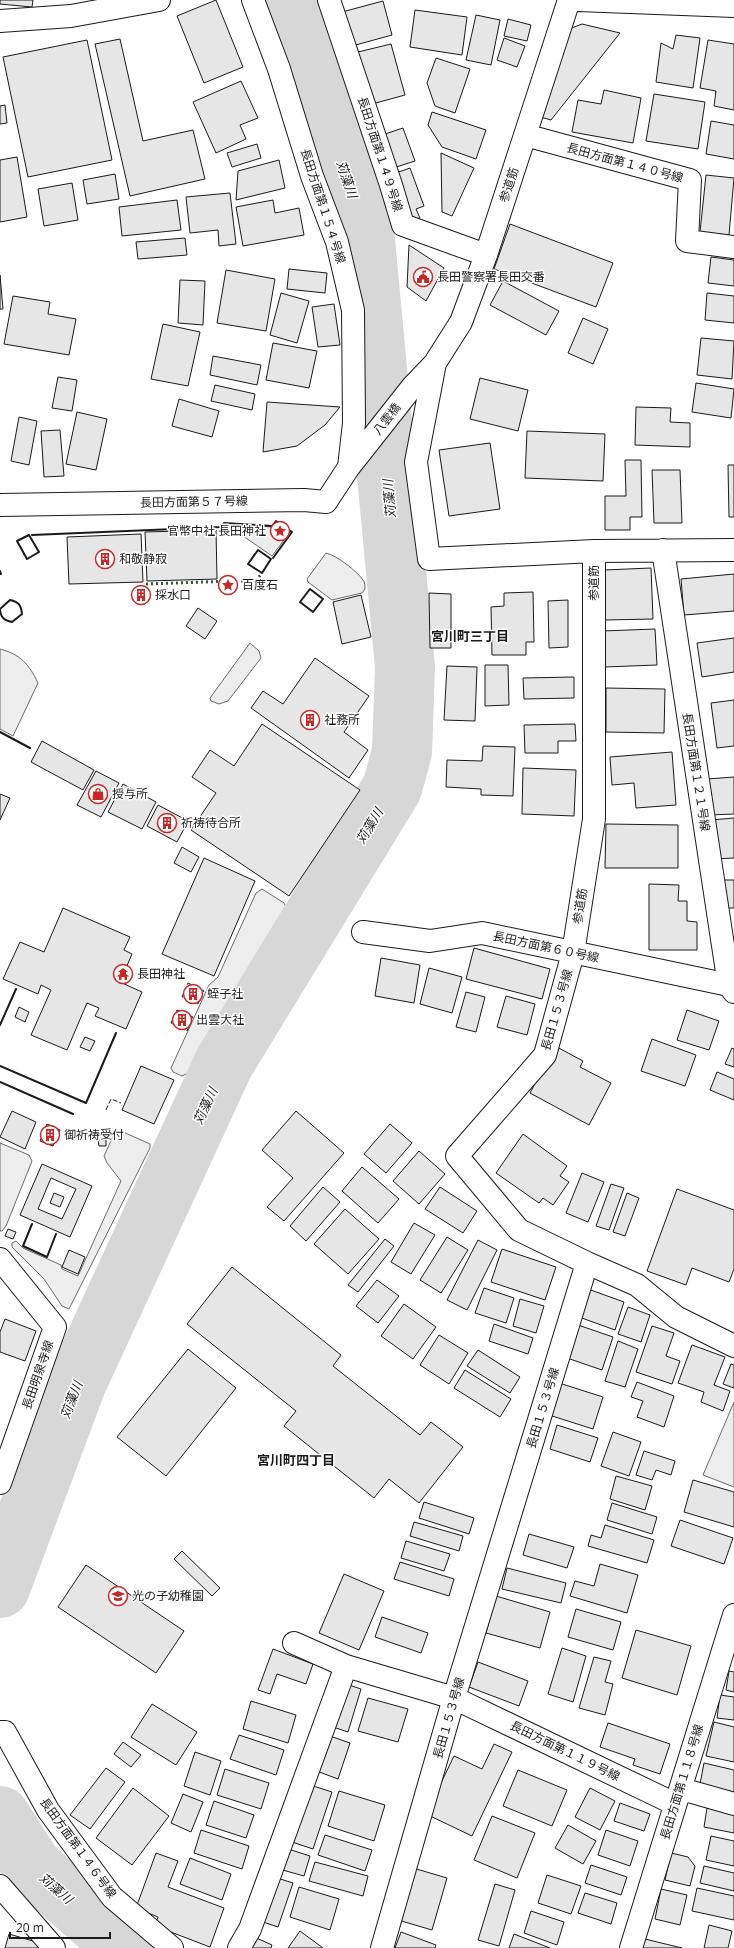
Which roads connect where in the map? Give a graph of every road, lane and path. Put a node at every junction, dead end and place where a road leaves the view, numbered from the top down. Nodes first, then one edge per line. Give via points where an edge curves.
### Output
1 (159, 0) edge
2 (252, 0) edge
3 (329, 0) edge
4 (569, 0) edge
5 (578, 0) edge
6 (734, 6) edge
7 (0, 21) edge
8 (525, 135) junction
9 (734, 247) edge
10 (486, 255) junction
11 (436, 363) junction
12 (412, 386) joint
13 (356, 459) junction
14 (0, 505) edge
15 (663, 550) junction
16 (734, 550) edge
17 (594, 551) junction
18 (363, 932) dead end
19 (573, 953) junction
20 (731, 989) edge
21 (0, 1259) edge
22 (587, 1263) junction
23 (734, 1346) edge
24 (0, 1483) edge
25 (734, 1615) edge
26 (294, 1643) dead end
27 (346, 1666) junction
28 (454, 1698) junction
29 (2, 1732) edge
30 (684, 1798) junction
31 (734, 1804) edge
32 (0, 1886) edge
33 (54, 1948) edge
34 (172, 1948) edge
35 (238, 1948) edge
36 (382, 1948) edge
37 (631, 1948) edge

1 - 7 street via 71,16
2 - 13 street, 長田方面第１５４号線 via 279,69 312,176 337,242 354,310
3 - 10 street, 長田方面第１４９号線 via 391,185 402,226
4 - 8 street, 参道筋
5 - 6 street
8 - 9 street, 長田方面第１４０号線 via 690,180 686,241
8 - 10 street, 参道筋
10 - 11 street, 参道筋 via 461,322
11 - 12 street, 参道筋
11 - 17 street, 参道筋 via 416,462 429,559
12 - 13 street, 八雲橋
13 - 14 street, 長田方面第５７号線 via 326,502 304,500
15 - 16 street
15 - 17 street
15 - 20 street, 長田方面第１２１号線
17 - 19 street, 参道筋 via 594,819
18 - 19 street, 長田方面第６０号線 via 430,941 482,933
19 - 20 street, 長田方面第６０号線
19 - 22 street, 長田１５３号線 via 545,1055 458,1156 519,1230
21 - 24 street, 長田明泉寺線 via 55,1327
22 - 23 street via 636,1285 676,1317
22 - 28 street, 長田１５３号線
25 - 30 street, 長田方面第１１８号線
26 - 27 street, 長田方面第１１９号線
27 - 28 street, 長田方面第１１９号線
27 - 35 street via 250,1929
28 - 30 street, 長田方面第１１９号線
28 - 36 street, 長田１５３号線
29 - 34 street, 長田方面第１４６号線 via 48,1810 112,1897
30 - 31 street, 長田方面第１１９号線
30 - 37 street, 長田方面第１１８号線
32 - 33 street

